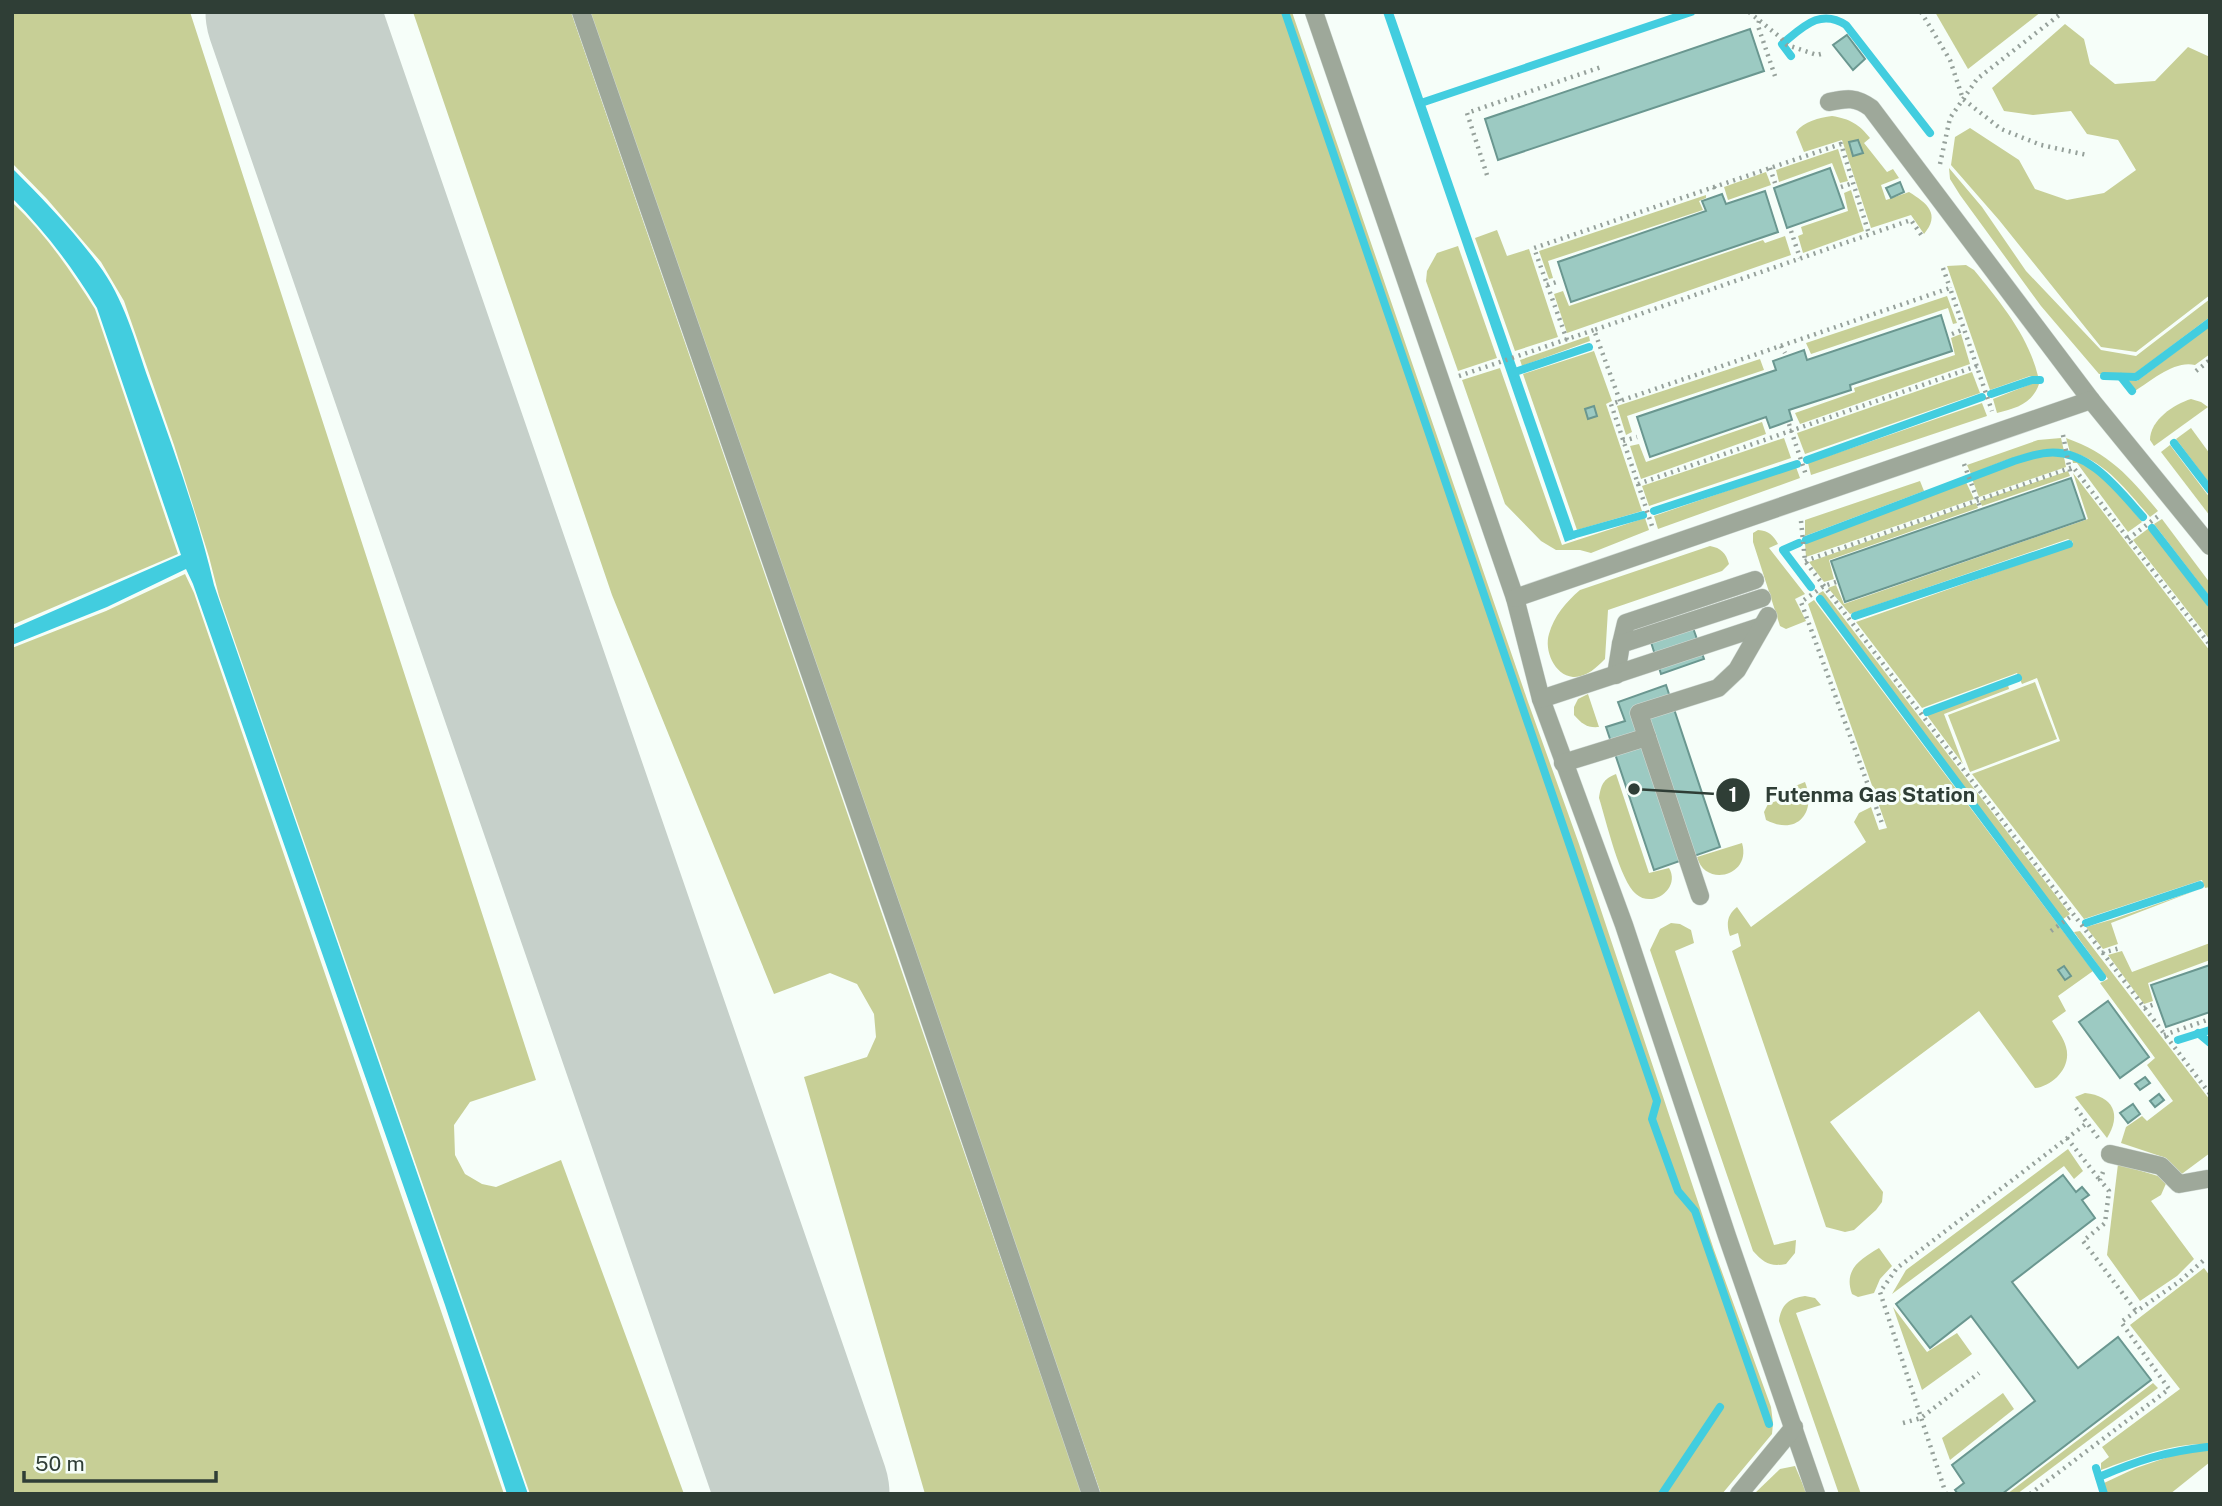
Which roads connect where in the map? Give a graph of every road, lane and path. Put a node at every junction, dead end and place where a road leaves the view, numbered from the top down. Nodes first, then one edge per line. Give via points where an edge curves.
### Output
1 (582, 12) edge
2 (1314, 12) edge
3 (1749, 12) edge
4 (1921, 12) edge
5 (2063, 12) edge
6 (1759, 20) junction
7 (1821, 54) dead end
8 (1604, 66) dead end
9 (1775, 76) dead end
10 (1964, 99) junction
11 (1829, 102) dead end
12 (2087, 155) dead end
13 (1770, 168) junction
14 (1487, 175) dead end
15 (1775, 183) dead end
16 (1853, 183) junction
17 (1714, 187) junction
18 (1841, 187) dead end
19 (1934, 192) junction
20 (1717, 194) dead end
21 (1791, 231) dead end
22 (1869, 234) junction
23 (1922, 236) dead end
24 (1800, 258) junction
25 (1943, 268) dead end
26 (1560, 281) dead end
27 (1547, 285) junction
28 (1950, 288) junction
29 (1964, 329) junction
30 (1594, 330) junction
31 (1952, 334) dead end
32 (1567, 340) junction
33 (1782, 346) junction
34 (1785, 353) dead end
35 (2210, 360) edge
36 (1977, 366) junction
37 (2196, 371) dead end
38 (1457, 377) dead end
39 (2091, 400) junction
40 (1620, 401) junction
41 (1992, 411) dead end
42 (1789, 425) dead end
43 (1791, 431) junction
44 (2063, 435) dead end
45 (1637, 437) dead end
46 (1623, 441) junction
47 (1964, 463) dead end
48 (2069, 468) junction
49 (1806, 475) dead end
50 (2071, 476) dead end
51 (1638, 484) junction
52 (1978, 501) junction
53 (1980, 507) dead end
54 (2162, 513) dead end
55 (1801, 519) dead end
56 (1653, 529) dead end
57 (2128, 539) junction
58 (2210, 546) edge
59 (1805, 561) junction
60 (1755, 580) dead end
61 (1836, 582) dead end
62 (1824, 586) junction
63 (1515, 598) junction
64 (1762, 598) dead end
65 (1621, 644) junction
66 (2210, 646) edge
67 (1616, 675) junction
68 (1541, 699) junction
69 (1647, 737) junction
70 (1563, 762) junction
71 (1883, 826) dead end
72 (1700, 896) dead end
73 (2072, 916) junction
74 (2052, 930) dead end
75 (2120, 948) dead end
76 (2102, 953) junction
77 (2155, 1004) dead end
78 (2144, 1008) junction
79 (2210, 1019) edge
80 (2164, 1035) junction
81 (2210, 1094) edge
82 (2076, 1108) dead end
83 (2087, 1123) junction
84 (2067, 1138) junction
85 (2110, 1154) junction
86 (2207, 1179) dead end
87 (2100, 1180) junction
88 (2204, 1260) dead end
89 (2136, 1311) junction
90 (1979, 1373) dead end
91 (1921, 1418) junction
92 (1903, 1423) dead end
93 (1794, 1427) junction
94 (1091, 1494) edge
95 (1739, 1494) edge
96 (1816, 1494) edge
97 (1946, 1494) edge
98 (2030, 1494) edge

1 - 94 lane
2 - 63 lane
3 - 6 path
4 - 10 path via 1950,60
5 - 10 path via 1977,79
6 - 7 path via 1787,45
6 - 9 path
8 - 14 path via 1467,113
10 - 12 path via 2001,129 2041,145
10 - 19 path via 1950,118
11 - 19 lane via 1858,99 1871,108
13 - 15 path
13 - 16 path via 1841,144
13 - 17 path
16 - 18 path
16 - 22 path
17 - 20 path
17 - 27 path via 1534,248
19 - 39 lane
21 - 24 path
22 - 23 path via 1911,220
22 - 24 path
24 - 30 path
25 - 28 path
26 - 27 path
27 - 32 path
28 - 29 path
28 - 33 path
29 - 31 path
29 - 36 path
30 - 32 path
30 - 40 path
32 - 38 path
33 - 34 path
33 - 40 path
35 - 37 path
36 - 41 path
36 - 43 path
39 - 58 lane
39 - 63 lane
40 - 46 path via 1611,404
42 - 43 path
43 - 49 path
43 - 51 path
44 - 48 path
45 - 46 path
46 - 51 path
47 - 52 path
48 - 50 path
48 - 52 path
48 - 57 path via 2073,467
51 - 56 path
52 - 53 path
52 - 59 path
54 - 57 path
55 - 59 path
57 - 66 path
59 - 62 path
60 - 65 lane via 1626,622
61 - 62 path
62 - 71 path via 1801,602
62 - 73 path
63 - 68 lane
64 - 65 lane
65 - 67 lane
67 - 68 lane
67 - 69 lane via 1765,622 1737,670 1718,688 1639,713
68 - 70 lane
69 - 70 lane
69 - 72 lane
70 - 93 lane via 1624,925
73 - 74 path
73 - 76 path
75 - 76 path
76 - 78 path
77 - 78 path
78 - 80 path
79 - 80 path
80 - 81 path
82 - 83 path
83 - 84 path
83 - 85 path
84 - 87 path
84 - 91 path via 1897,1268 1880,1292
85 - 86 lane via 2161,1166 2179,1184
85 - 87 path
87 - 89 path via 2109,1191 2105,1223 2083,1241
88 - 89 path
89 - 98 path via 2121,1322 2169,1389
90 - 91 path
91 - 92 path
91 - 97 path
93 - 95 lane
93 - 96 lane

